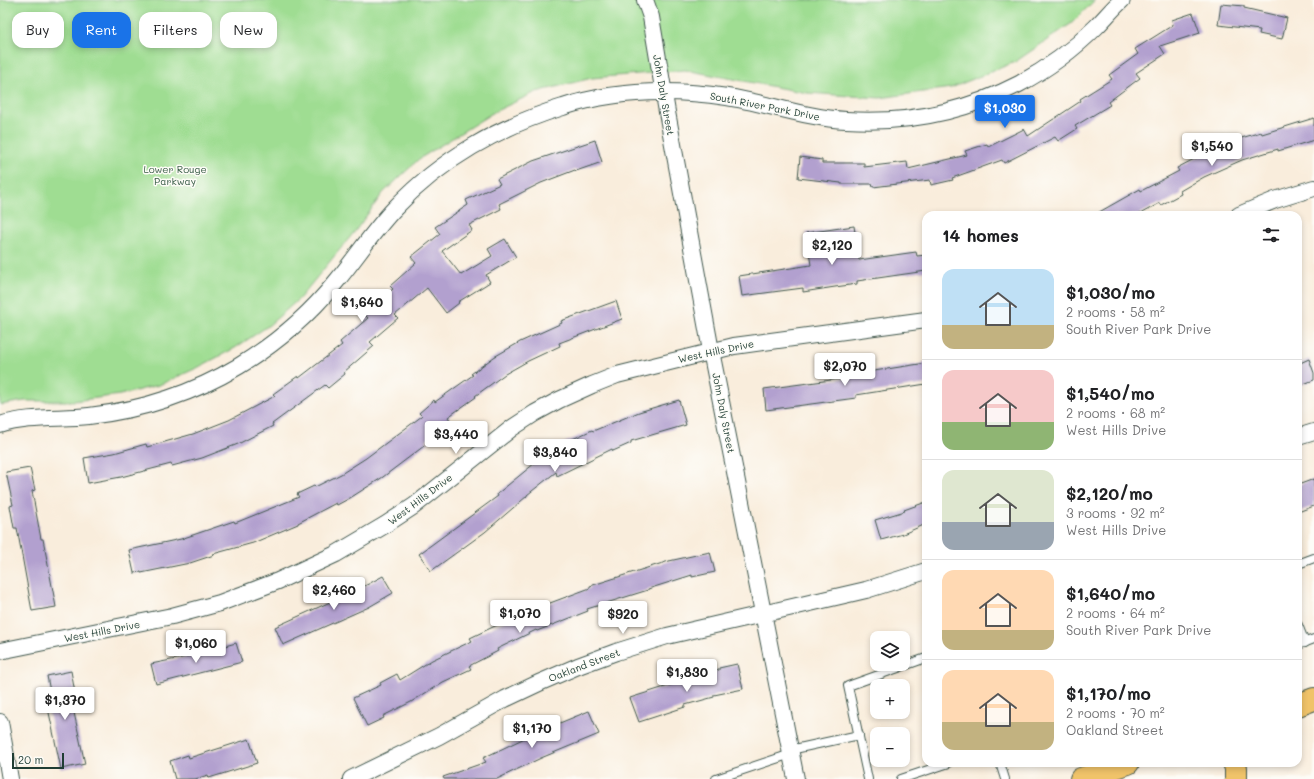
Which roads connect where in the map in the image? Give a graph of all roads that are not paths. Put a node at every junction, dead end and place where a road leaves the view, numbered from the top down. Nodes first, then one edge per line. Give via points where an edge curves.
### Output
1 (645, 0) edge
2 (1122, 0) edge
3 (664, 92) junction
4 (1314, 188) edge
5 (1249, 211) edge
6 (922, 321) edge
7 (711, 351) junction
8 (0, 425) edge
9 (1314, 432) edge
10 (1302, 436) edge
11 (1314, 558) edge
12 (1302, 562) edge
13 (922, 572) edge
14 (763, 614) junction
15 (1314, 639) edge
16 (1302, 644) edge
17 (0, 651) edge
18 (922, 659) edge
19 (1314, 699) edge
20 (1302, 704) edge
21 (0, 722) edge
22 (859, 735) junction
23 (790, 752) junction
24 (937, 767) edge
25 (1001, 767) edge
26 (1116, 767) edge
27 (1236, 767) edge
28 (10, 779) edge
29 (351, 779) edge
30 (716, 779) edge
31 (796, 779) edge
32 (868, 779) edge
33 (901, 779) edge
34 (1005, 779) edge
35 (1081, 779) edge
36 (1236, 779) edge

1 - 3 street, John Daly Street via 651,17
2 - 3 street, South River Park Drive via 1069,51 1042,70 998,94 946,113 915,119 843,120 812,116 727,97
3 - 7 street, John Daly Street
3 - 8 street, South River Park Drive via 618,95 567,105 518,123 464,152 428,177 397,206 335,283 299,322 260,352 216,379 176,396 135,408 89,416 13,421
4 - 5 street
6 - 7 street, West Hills Drive
7 - 14 street, John Daly Street
7 - 17 street, West Hills Drive via 617,375 559,400 512,428 414,506 385,525 336,554 278,581 172,616
9 - 10 street
11 - 12 lane
13 - 14 street, Oakland Street via 866,590
14 - 23 street, John Daly Street
14 - 29 street, Oakland Street via 667,636 578,666 505,699
15 - 16 lane
18 - 22 lane via 848,686
19 - 20 main road
21 - 28 street
22 - 23 lane
22 - 32 lane
23 - 30 lane
23 - 31 street, John Daly Street
24 - 33 lane
25 - 34 lane
26 - 35 main road
27 - 36 main road

